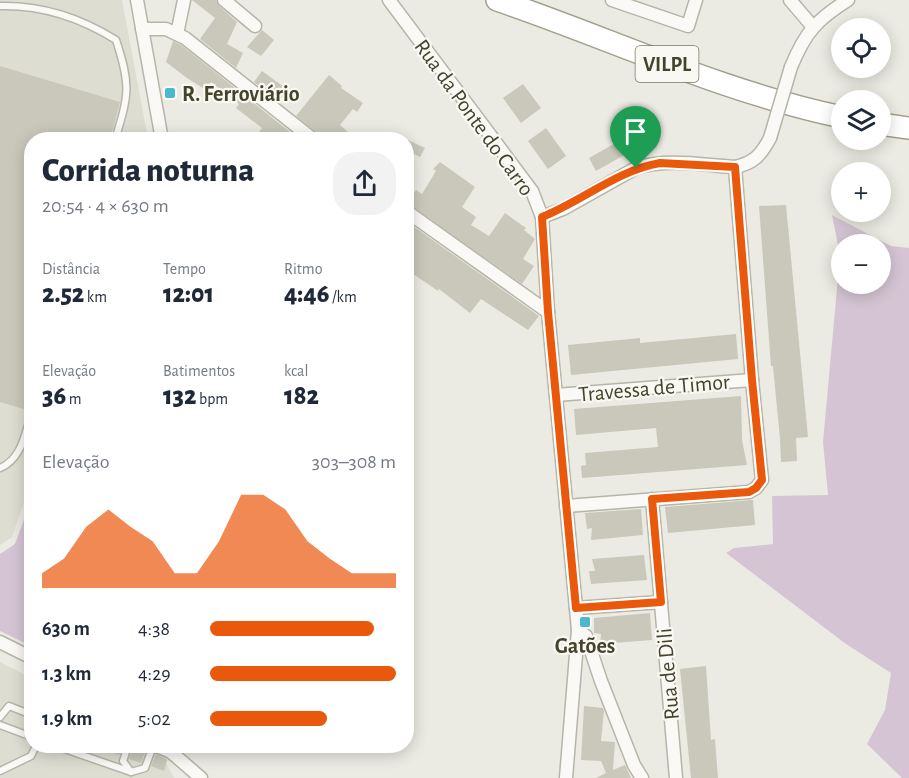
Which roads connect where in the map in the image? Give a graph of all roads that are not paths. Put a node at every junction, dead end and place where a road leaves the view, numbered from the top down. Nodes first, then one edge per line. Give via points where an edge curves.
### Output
1 (137, 0) edge
2 (184, 0) edge
3 (224, 0) edge
4 (389, 0) edge
5 (497, 0) edge
6 (612, 0) edge
7 (696, 0) edge
8 (790, 0) edge
9 (848, 0) edge
10 (0, 6) edge
11 (255, 26) dead end
12 (813, 27) junction
13 (142, 29) junction
14 (177, 34) junction
15 (831, 114) edge
16 (891, 126) edge
17 (909, 129) edge
18 (118, 132) edge
19 (161, 132) edge
20 (304, 132) edge
21 (735, 167) junction
22 (414, 217) edge
23 (542, 217) junction
24 (548, 312) junction
25 (752, 380) junction
26 (556, 395) junction
27 (24, 434) edge
28 (0, 468) edge
29 (652, 499) junction
30 (566, 506) junction
31 (661, 602) junction
32 (576, 608) junction
33 (578, 630) junction
34 (0, 642) edge
35 (24, 654) edge
36 (24, 712) edge
37 (0, 717) edge
38 (0, 725) edge
39 (24, 734) edge
40 (32, 753) edge
41 (74, 753) edge
42 (126, 753) edge
43 (152, 753) edge
44 (172, 753) edge
45 (0, 771) edge
46 (130, 775) edge
47 (195, 776) edge
48 (566, 778) edge
49 (642, 778) edge
50 (676, 778) edge

1 - 13 street
2 - 14 street
3 - 11 street
4 - 23 street, Rua da Ponte do Carro via 532,191
5 - 15 highway, VILPL via 718,83
6 - 7 street via 688,26
8 - 12 street
9 - 12 street
10 - 18 lane via 41,8 95,27 116,40 128,85
12 - 21 street, bridge via 791,67 762,153
13 - 14 street via 166,28
13 - 19 street
14 - 20 street
16 - 17 highway
21 - 23 street via 645,165
21 - 25 street
22 - 24 street
23 - 24 street, Rua da Ponte do Carro
24 - 26 street, Rua da Ponte do Carro
25 - 26 street, Travessa de Timor
25 - 29 street via 762,467 762,480 756,488 749,492
26 - 30 street, Rua da Ponte do Carro
27 - 28 lane via 16,456
29 - 30 street
29 - 31 street, Rua de Dili
30 - 32 street, Rua da Ponte do Carro
31 - 32 street
31 - 50 street, Rua de Dili
32 - 33 street, Rua da Ponte do Carro
33 - 48 street, Rua da Ponte do Carro
33 - 49 street via 586,636
34 - 35 street
36 - 37 lane via 9,706
38 - 39 lane
40 - 45 lane
41 - 46 lane
42 - 46 lane via 123,761
43 - 46 lane via 144,768
44 - 47 street

